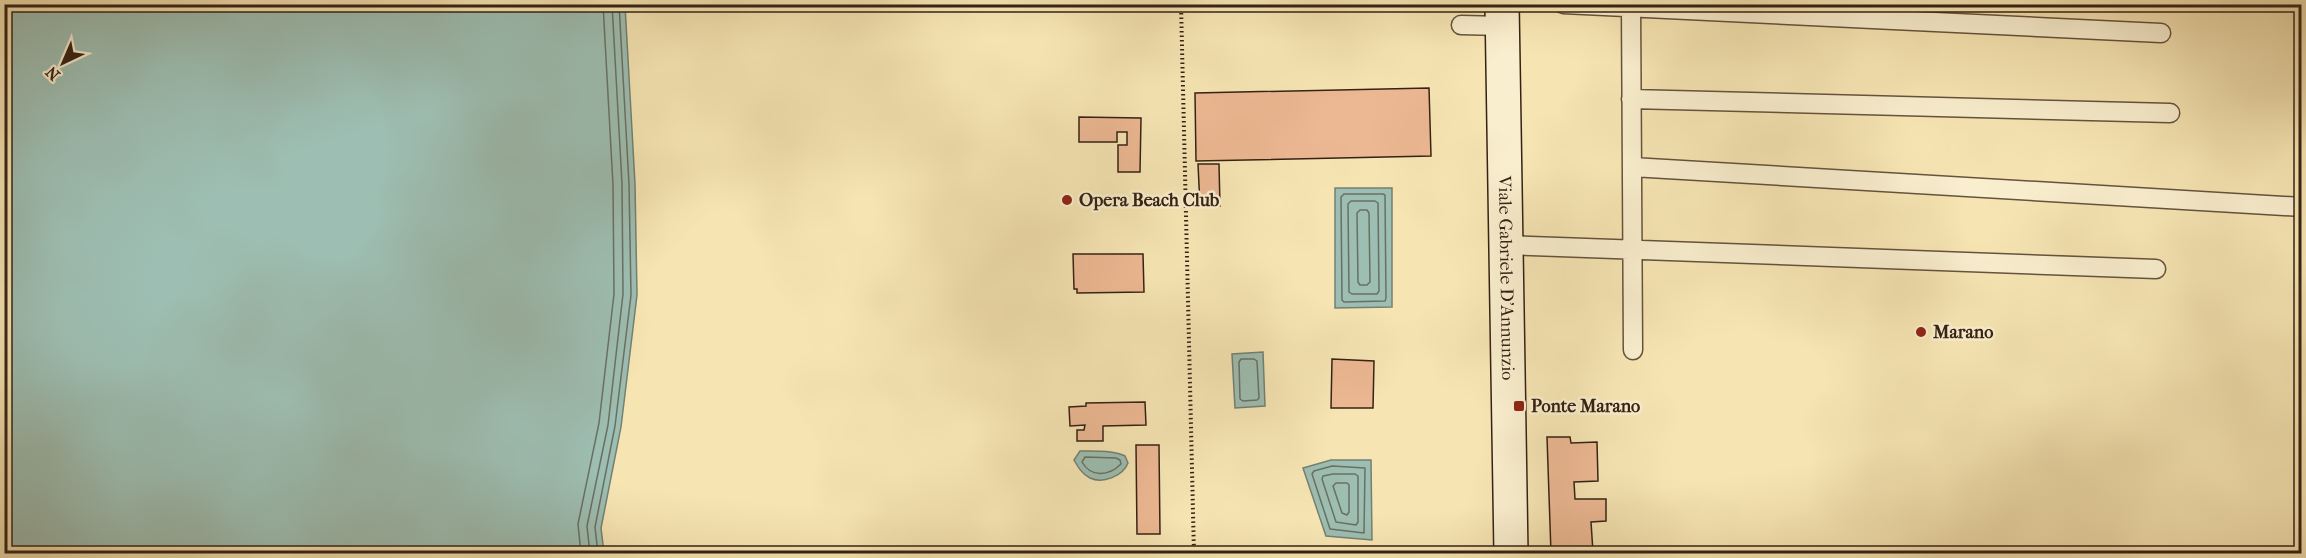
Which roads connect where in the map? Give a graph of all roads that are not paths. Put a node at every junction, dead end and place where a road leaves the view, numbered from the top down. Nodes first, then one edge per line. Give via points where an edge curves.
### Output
1 (1563, 4) edge
2 (1630, 6) edge
3 (1502, 15) edge
4 (1461, 25) dead end
5 (2161, 33) dead end
6 (1631, 99) junction
7 (2170, 113) dead end
8 (1632, 167) junction
9 (2301, 207) edge
10 (1506, 245) junction
11 (1632, 250) junction
12 (2156, 269) dead end
13 (1633, 350) dead end
14 (1511, 554) edge

1 - 2 lane
2 - 5 lane
2 - 6 lane
3 - 4 lane
3 - 10 street, Viale Gabriele D'Annunzio
6 - 7 lane
6 - 8 lane
8 - 9 lane
8 - 11 lane
10 - 11 lane
10 - 14 street, Viale Gabriele D'Annunzio
11 - 12 lane
11 - 13 lane

